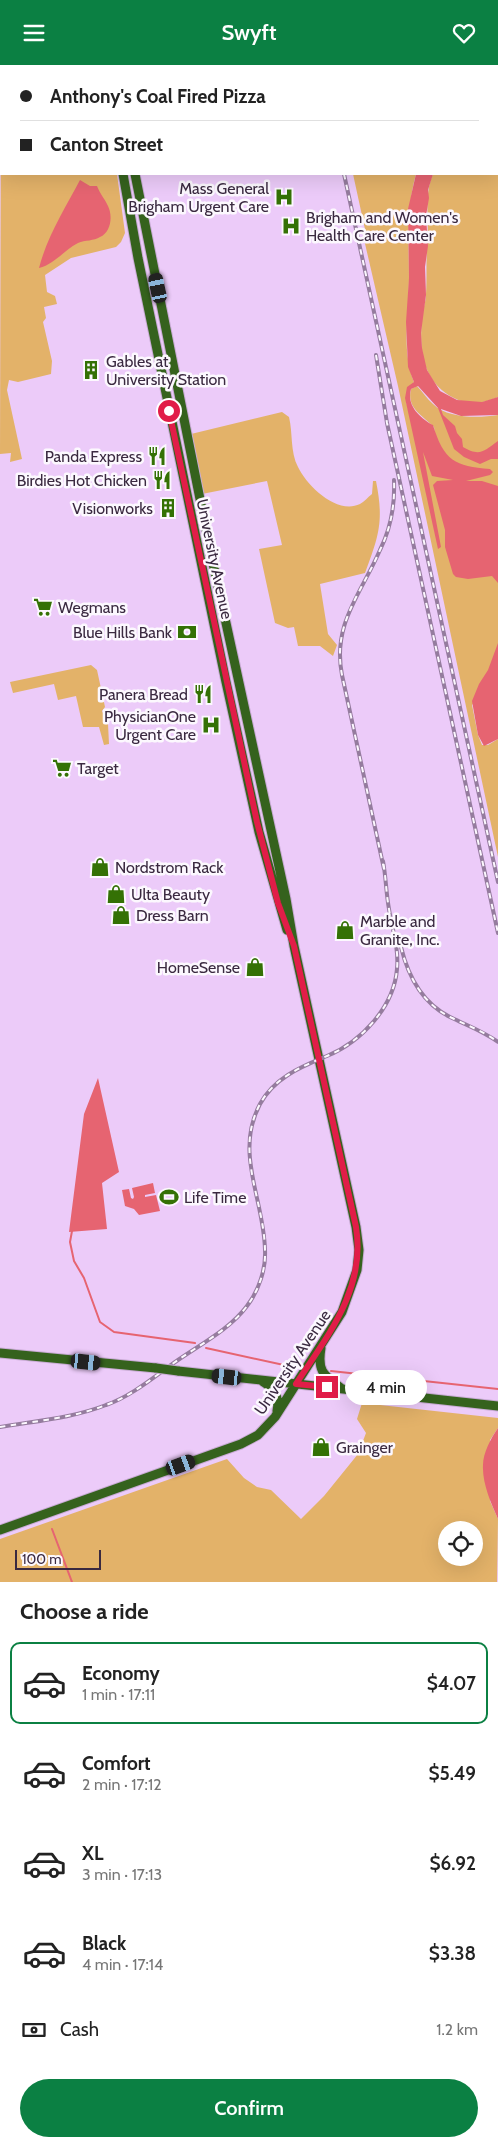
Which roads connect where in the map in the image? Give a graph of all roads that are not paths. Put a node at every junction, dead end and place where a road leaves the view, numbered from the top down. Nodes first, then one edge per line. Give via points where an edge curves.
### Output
1 (123, 175) edge
2 (135, 175) edge
3 (294, 946) junction
4 (323, 1343) junction
5 (0, 1353) edge
6 (260, 1380) junction
7 (296, 1384) junction
8 (341, 1389) junction
9 (498, 1406) edge
10 (275, 1417) junction
11 (0, 1530) edge

1 - 3 main road, University Avenue via 155,342 250,791 278,903
2 - 3 main road, University Avenue via 188,446
3 - 4 main road, University Avenue via 358,1239 354,1281 342,1312
4 - 7 main road, University Avenue
4 - 8 main road via 320,1369
5 - 6 main road, bridge
6 - 7 main road
6 - 10 main road via 276,1394
7 - 8 main road
7 - 10 main road, University Avenue
8 - 9 main road
10 - 11 main road, University Avenue via 258,1435 241,1444

